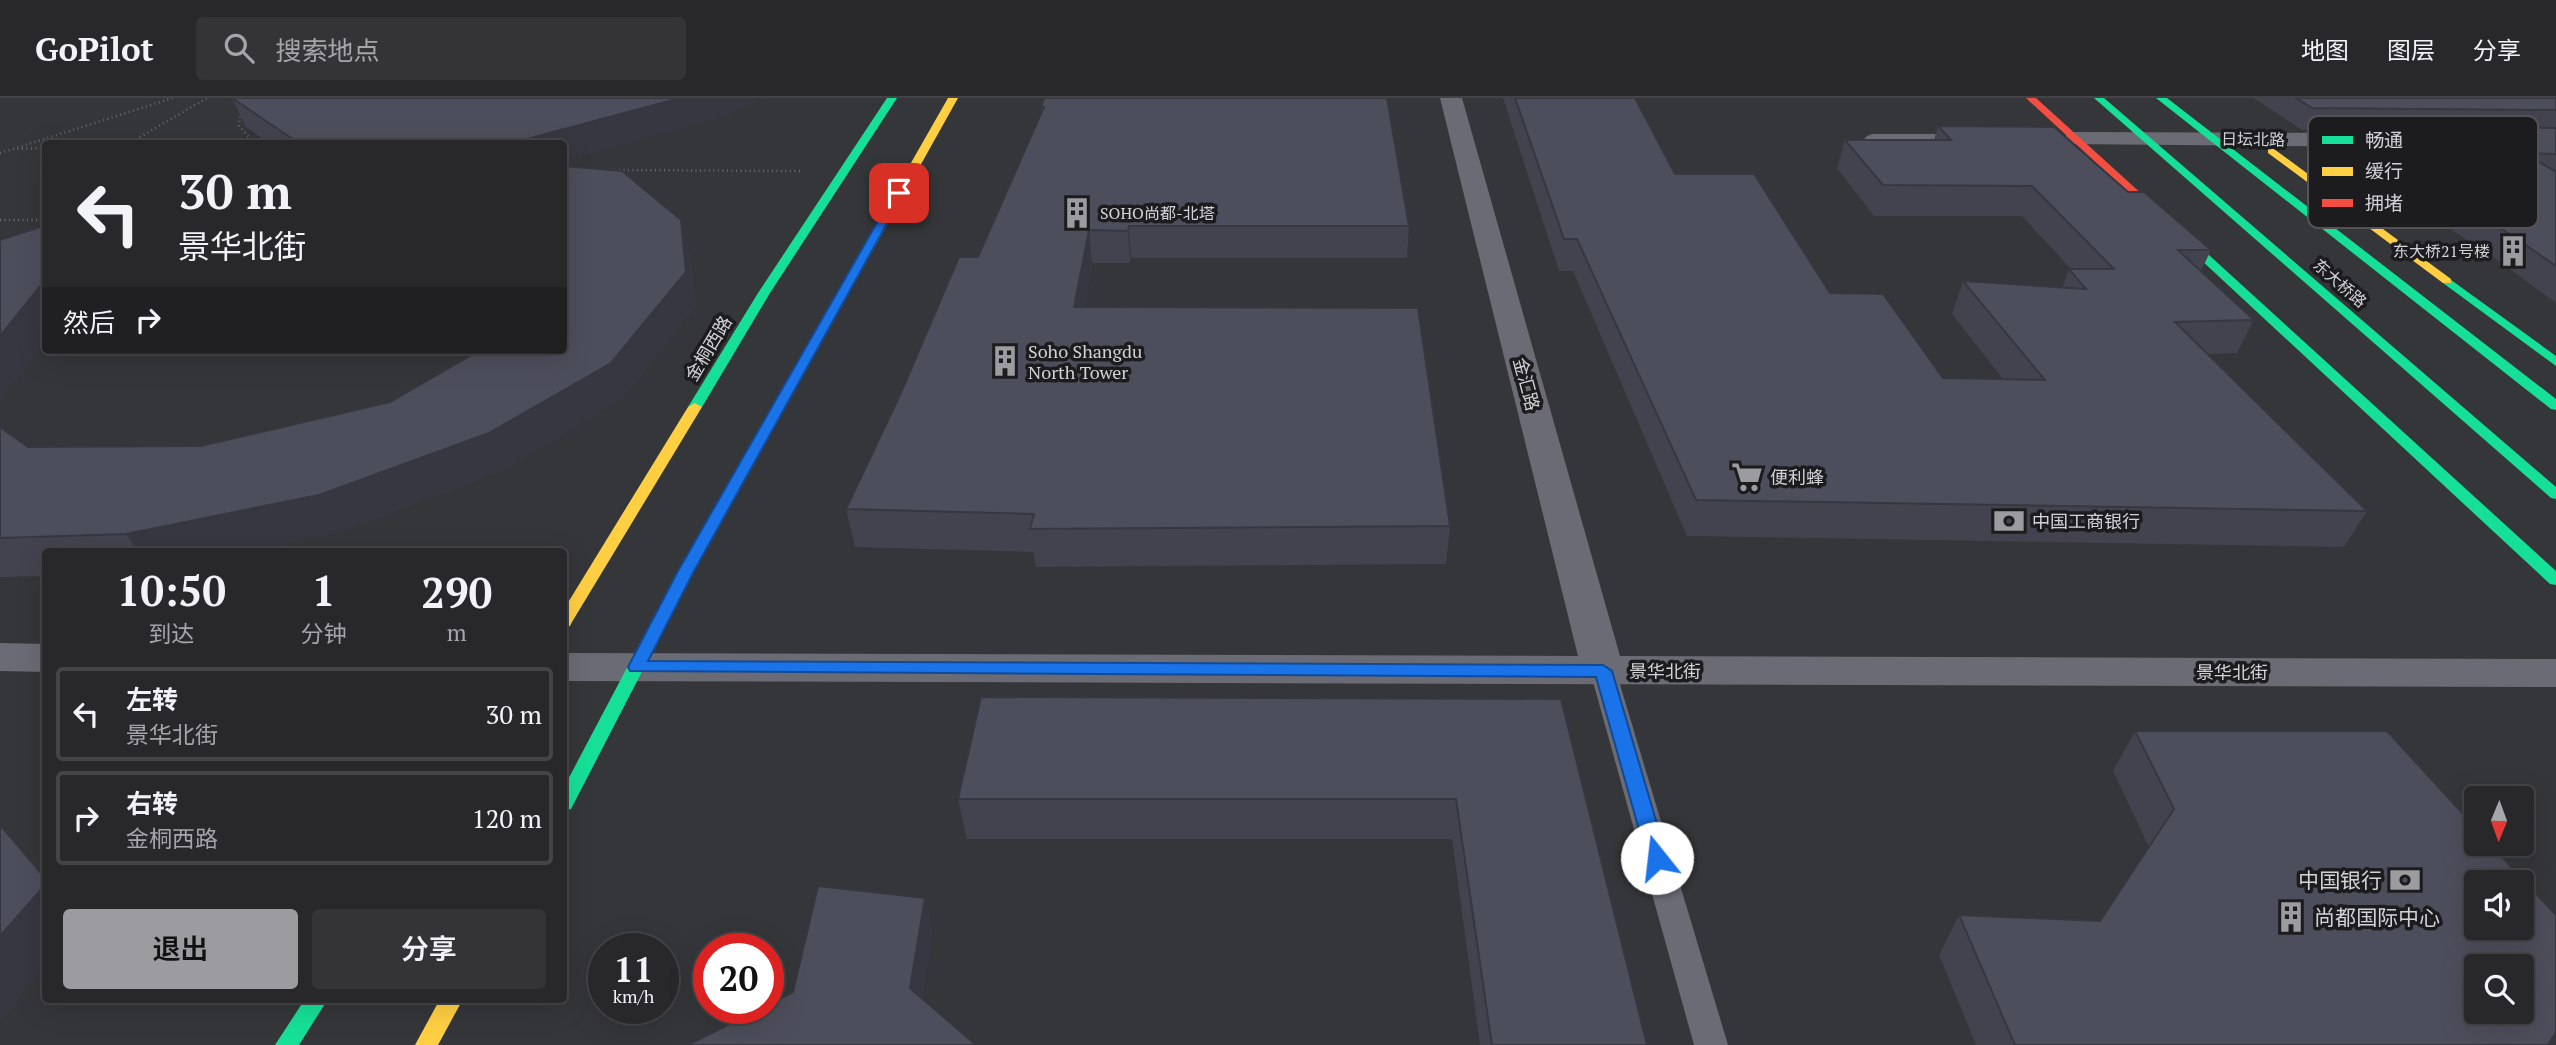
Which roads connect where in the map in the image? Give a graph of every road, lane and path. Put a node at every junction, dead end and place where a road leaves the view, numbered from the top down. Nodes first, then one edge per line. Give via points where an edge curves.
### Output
1 (173, 98) edge
2 (207, 98) edge
3 (892, 98) edge
4 (953, 98) edge
5 (1451, 98) edge
6 (2031, 98) edge
7 (2099, 98) edge
8 (2161, 98) edge
9 (242, 107) edge
10 (2247, 133) junction
11 (2308, 136) edge
12 (2147, 138) junction
13 (2213, 138) junction
14 (1872, 139) edge
15 (1980, 139) edge
16 (2048, 139) edge
17 (2075, 139) junction
18 (135, 140) edge
19 (251, 140) edge
20 (42, 148) edge
21 (13, 149) junction
22 (0, 153) edge
23 (604, 170) edge
24 (844, 171) junction
25 (2308, 178) edge
26 (2308, 212) edge
27 (0, 220) edge
28 (42, 220) edge
29 (2328, 228) edge
30 (2375, 228) edge
31 (2556, 362) edge
32 (2556, 406) edge
33 (2556, 495) edge
34 (2556, 580) edge
35 (567, 617) edge
36 (0, 657) edge
37 (42, 658) edge
38 (567, 667) edge
39 (636, 667) junction
40 (1603, 671) junction
41 (2556, 673) edge
42 (567, 798) edge
43 (314, 1003) edge
44 (450, 1003) edge
45 (286, 1045) edge
46 (426, 1045) edge
47 (1711, 1045) edge

1 - 21 path
2 - 18 path
3 - 24 main road, 金桐西路
4 - 39 main road
5 - 40 street, 金汇路
6 - 17 main road
7 - 12 main road, 东大桥路
8 - 13 main road, 东大桥路
9 - 19 path via 239,126
10 - 11 street, 日坛北路
10 - 13 street, 日坛北路
10 - 25 main road
12 - 13 street, 日坛北路
12 - 17 street, 日坛北路
12 - 33 main road, 东大桥路 via 2437,399
13 - 26 main road, 东大桥路
14 - 15 lane
16 - 17 lane
17 - 34 main road via 2423,450
20 - 21 path
21 - 22 path
23 - 24 path
24 - 35 main road, 金桐西路 via 764,293
27 - 28 path
29 - 32 main road, 东大桥路
30 - 31 main road
36 - 37 street
38 - 39 street, 景华北街
39 - 40 street, 景华北街
39 - 42 main road
40 - 41 street, 景华北街
40 - 47 lane
43 - 45 main road
44 - 46 main road

